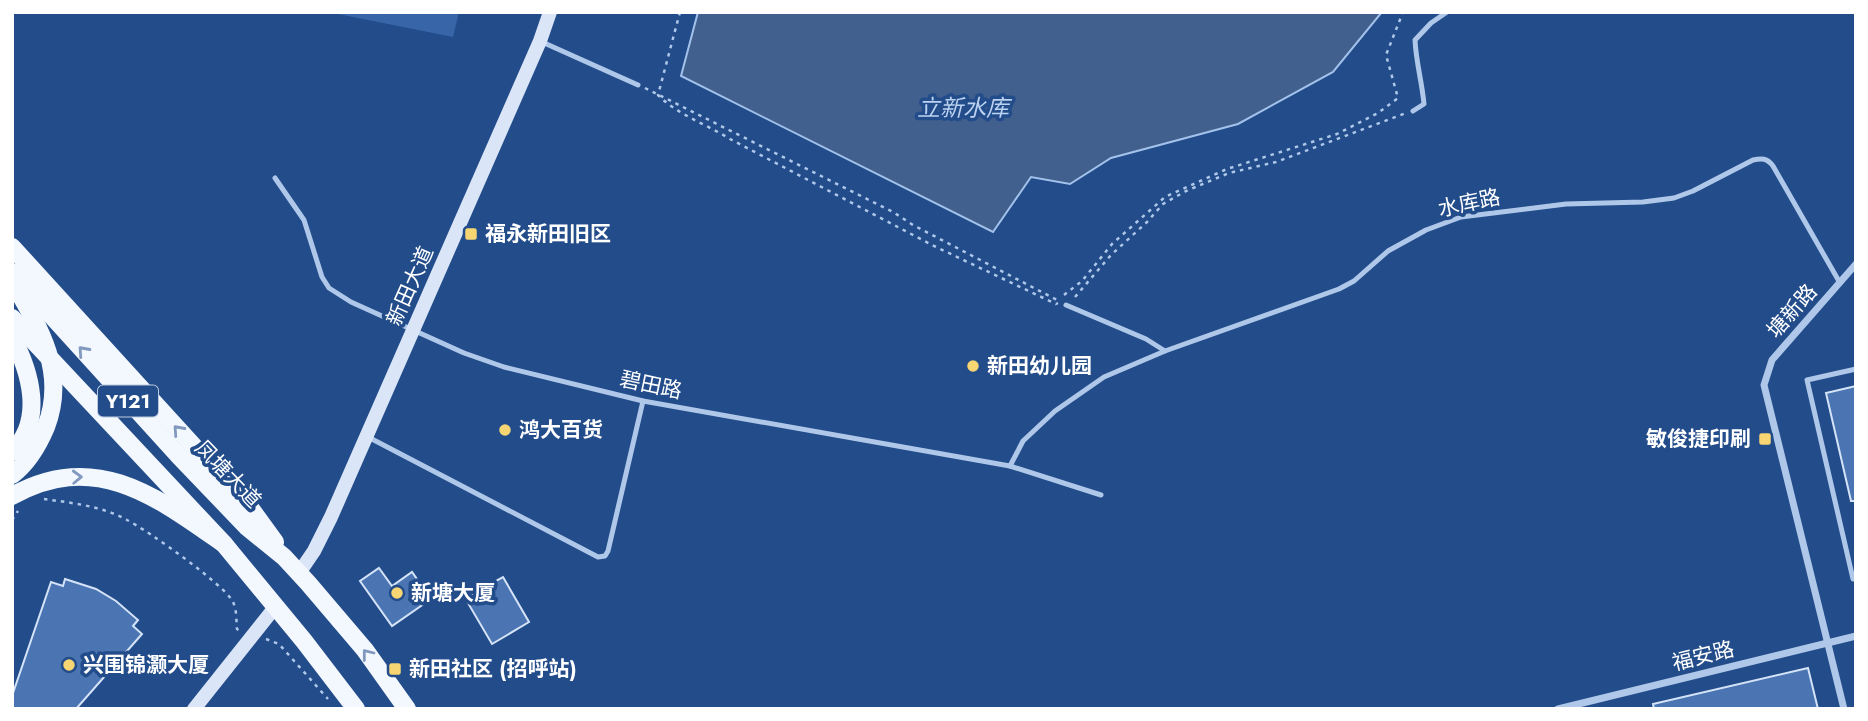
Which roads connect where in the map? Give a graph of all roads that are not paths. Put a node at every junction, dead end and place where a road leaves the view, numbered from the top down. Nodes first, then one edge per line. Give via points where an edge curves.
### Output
1 (550, 12) edge
2 (1447, 12) edge
3 (540, 41) junction
4 (638, 85) road end
5 (1413, 111) road end
6 (275, 178) dead end
7 (12, 247) edge
8 (1856, 264) edge
9 (12, 272) edge
10 (12, 281) edge
11 (1840, 282) junction
12 (1066, 305) road end
13 (12, 318) edge
14 (413, 330) junction
15 (12, 337) edge
16 (1165, 351) junction
17 (1856, 369) edge
18 (643, 401) junction
19 (367, 436) junction
20 (12, 452) edge
21 (1010, 466) junction
22 (12, 475) edge
23 (1101, 495) dead end
24 (12, 496) edge
25 (224, 544) junction
26 (284, 557) junction
27 (299, 573) junction
28 (1856, 579) edge
29 (276, 606) junction
30 (1856, 636) edge
31 (1828, 643) junction
32 (194, 709) edge
33 (356, 709) edge
34 (407, 709) edge
35 (1558, 709) edge
36 (1844, 709) edge

1 - 3 street, 新田大道
2 - 5 lane via 1415,40 1424,104
3 - 4 lane
3 - 14 street, 新田大道
6 - 14 lane, 碧田路 via 304,220 329,288
26 -> 7 main road via 251,509
8 - 11 street, 塘新路
26 -> 9 main road, 凤塘大道 / Y121 via 247,527 160,436
10 - 22 main road, bridge via 37,322 54,373 54,395 42,438
11 - 16 lane, 水库路 via 1773,166 1762,158 1674,198 1566,204 1461,218 1388,251 1339,289
11 - 31 street, 塘新路 via 1772,360 1764,385
12 - 16 lane
13 - 25 main road, Y121, bridge
14 - 18 lane, 碧田路 via 504,367
14 - 19 street, 新田大道
15 - 20 main road, bridge via 25,362 32,398 25,432
16 - 21 lane via 1104,377 1055,411 1023,440
17 - 28 lane via 1807,380
18 - 19 lane via 608,551 598,557
18 - 21 lane, 碧田路
19 - 27 street, 新田大道 via 323,535
21 - 23 lane, 碧田路
24 -> 25 main road, bridge via 57,478 112,480 150,494
25 - 29 main road, Y121
26 - 27 main road, 凤塘大道 / Y121
34 -> 27 main road, 凤塘大道 / Y121 via 365,650
29 - 32 street
29 - 33 main road, Y121
30 - 31 street, 福安路
31 - 35 street, 福安路
31 - 36 street

